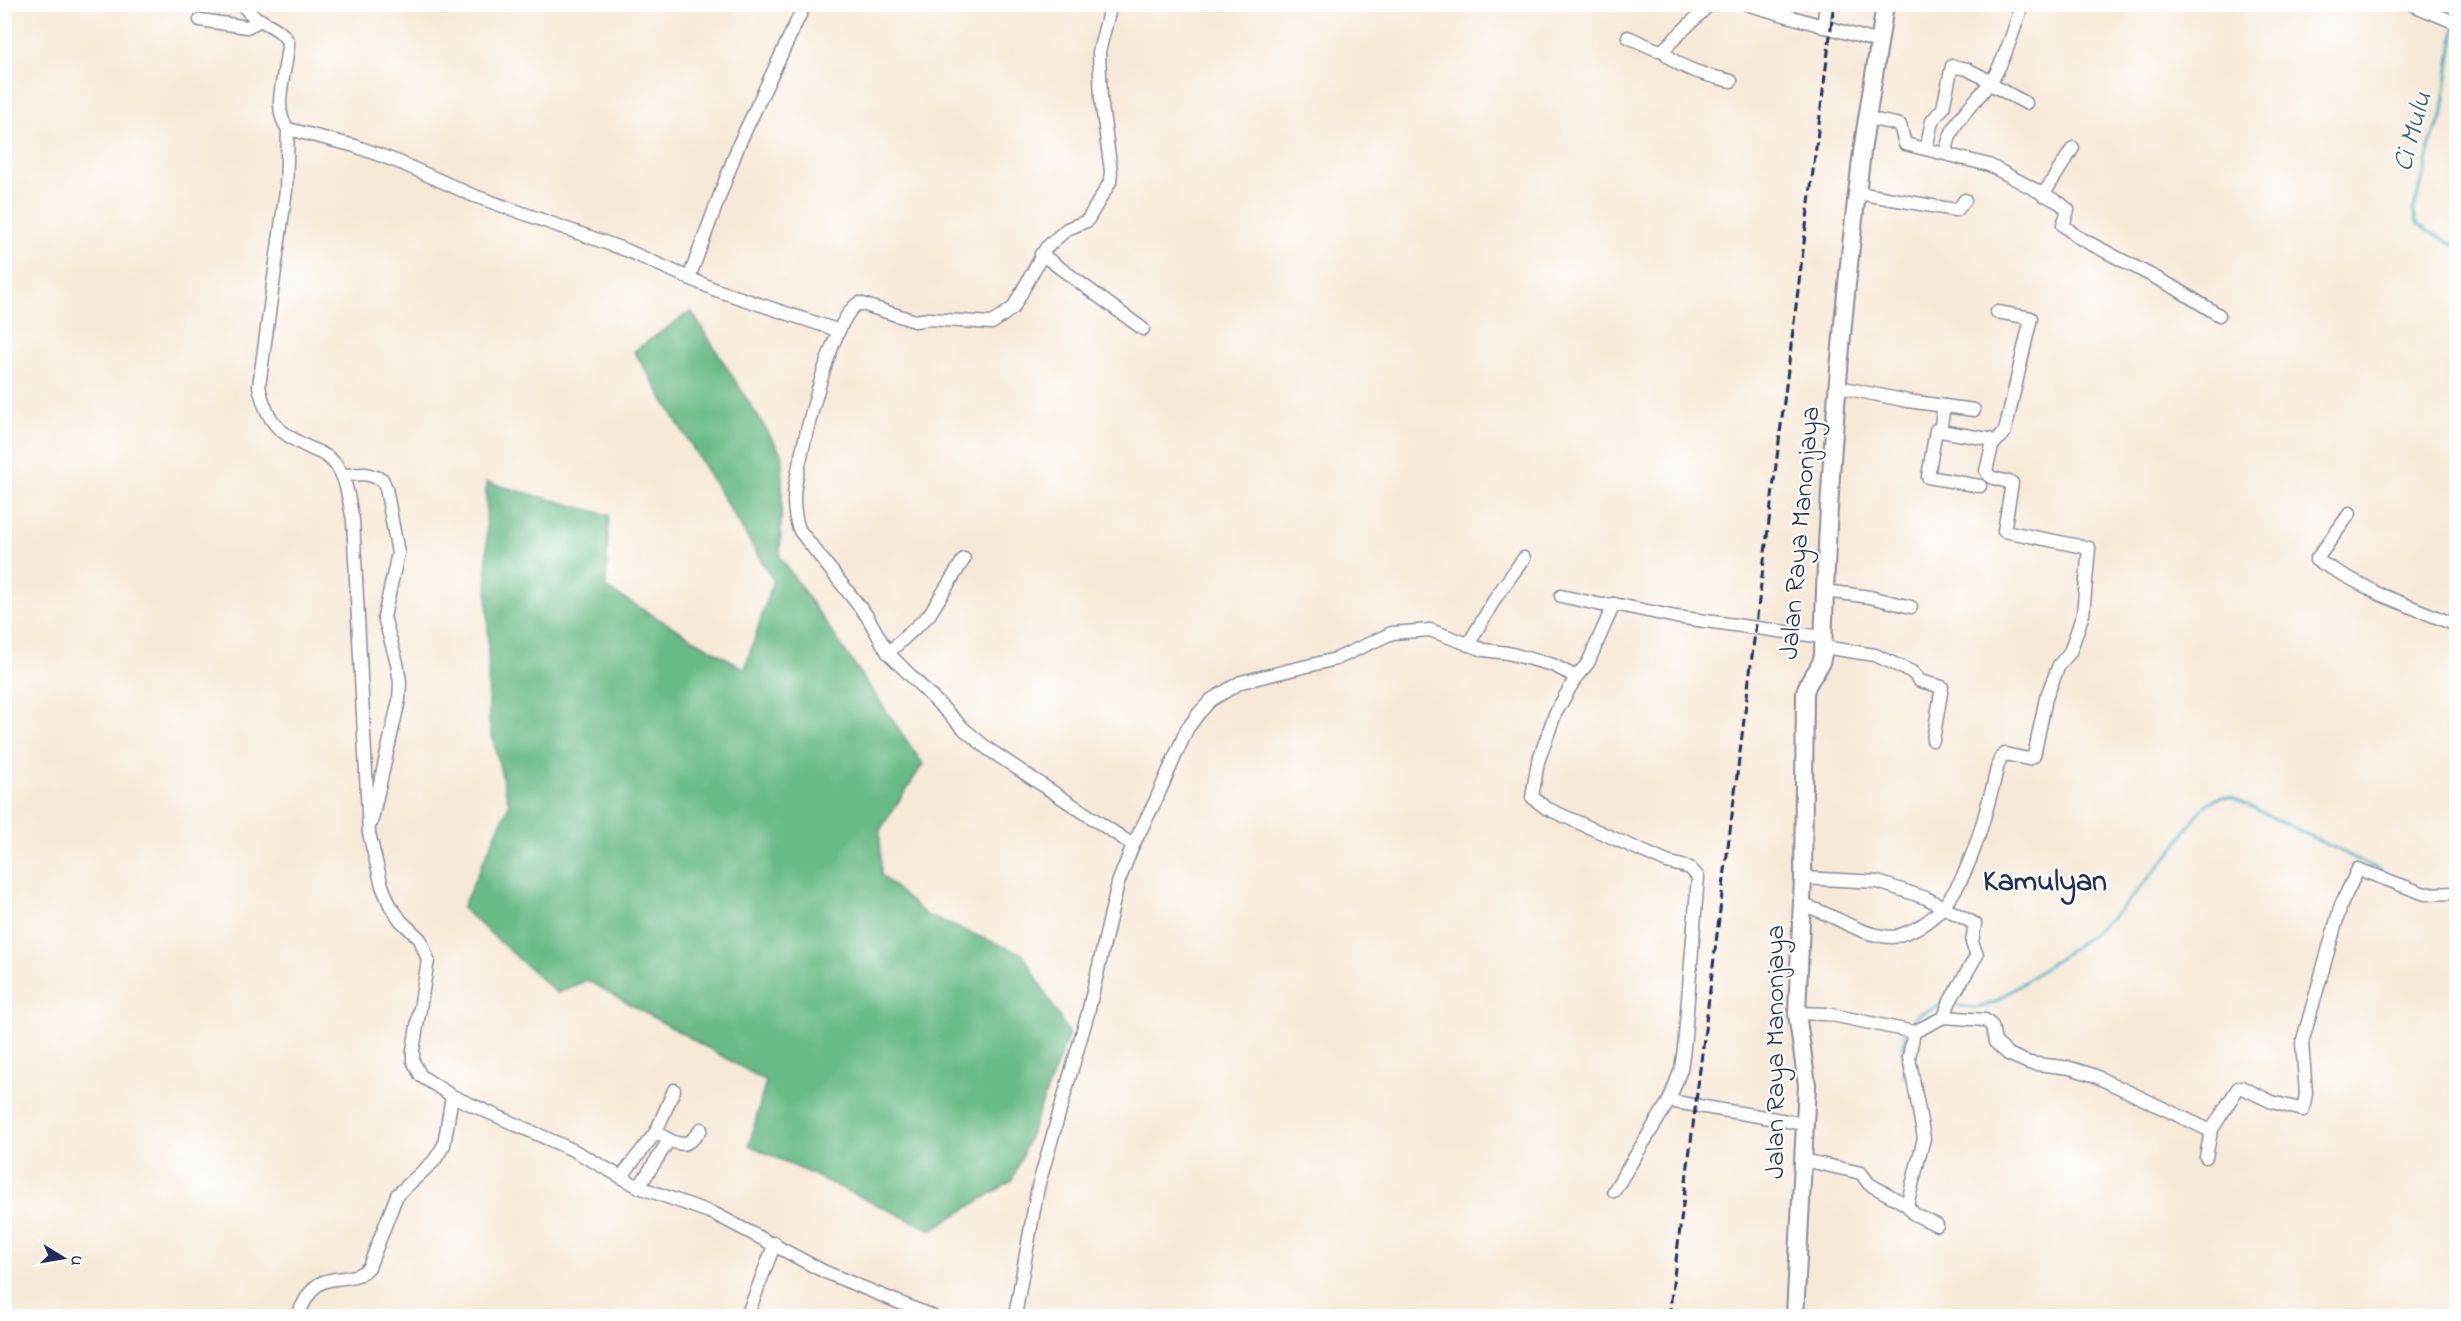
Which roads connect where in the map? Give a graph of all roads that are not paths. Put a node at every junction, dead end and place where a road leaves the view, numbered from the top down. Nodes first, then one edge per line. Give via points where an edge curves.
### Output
1 (243, 4) edge
2 (805, 4) edge
3 (1111, 4) edge
4 (1710, 4) edge
5 (1746, 4) edge
6 (1826, 4) edge
7 (1885, 4) edge
8 (2022, 4) edge
9 (2411, 4) edge
10 (200, 20) dead end
11 (261, 20) junction
12 (2452, 22) edge
13 (1824, 27) junction
14 (1628, 37) dead end
15 (1879, 42) junction
16 (1664, 50) junction
17 (1731, 81) dead end
18 (1989, 82) junction
19 (2026, 103) dead end
20 (1867, 118) junction
21 (288, 129) junction
22 (2073, 148) dead end
23 (1926, 149) junction
24 (1946, 153) junction
25 (1858, 193) junction
26 (2043, 195) junction
27 (1965, 200) dead end
28 (1041, 254) junction
29 (690, 278) junction
30 (1997, 312) dead end
31 (2219, 315) dead end
32 (1143, 329) dead end
33 (837, 330) junction
34 (1839, 387) junction
35 (1944, 406) junction
36 (1974, 410) dead end
37 (1940, 431) junction
38 (1989, 439) dead end
39 (342, 475) junction
40 (1980, 486) dead end
41 (2350, 513) dead end
42 (1524, 558) dead end
43 (964, 559) dead end
44 (1825, 591) junction
45 (1561, 596) dead end
46 (1614, 604) junction
47 (1911, 607) dead end
48 (2457, 625) edge
49 (1823, 642) junction
50 (1468, 645) junction
51 (888, 653) junction
52 (1576, 677) junction
53 (1933, 740) dead end
54 (369, 833) junction
55 (1133, 845) junction
56 (1803, 878) junction
57 (2457, 893) edge
58 (1802, 905) junction
59 (1943, 907) junction
60 (1947, 1008) junction
61 (1797, 1013) junction
62 (1914, 1032) junction
63 (674, 1090) dead end
64 (452, 1096) junction
65 (1669, 1101) junction
66 (1805, 1124) junction
67 (701, 1128) dead end
68 (2211, 1131) junction
69 (656, 1132) junction
70 (669, 1140) junction
71 (2206, 1157) dead end
72 (1803, 1160) junction
73 (621, 1177) junction
74 (639, 1187) junction
75 (1614, 1191) dead end
76 (1907, 1205) junction
77 (1937, 1225) dead end
78 (775, 1243) junction
79 (297, 1317) edge
80 (747, 1317) edge
81 (932, 1317) edge
82 (1015, 1317) edge
83 (1795, 1317) edge

1 - 11 street via 246,11
2 - 29 street via 739,144
3 - 28 street via 1099,52 1110,182 1086,222 1067,229
4 - 16 street
5 - 13 street
6 - 13 street
7 - 15 main road, Jalan Raya Manonjaya
8 - 18 street via 2013,34
9 - 12 street
10 - 11 street via 243,27
11 - 21 street via 281,32 288,42 279,112
13 - 15 street
14 - 16 street
15 - 20 main road, Jalan Raya Manonjaya
16 - 17 street via 1697,71
18 - 19 street
18 - 23 street via 1967,69 1952,66 1943,108 1932,121
18 - 24 street via 1954,124
20 - 23 street via 1900,125 1903,143
20 - 25 main road, Jalan Raya Manonjaya
21 - 29 street via 355,146 401,163 472,195 626,250
21 - 39 street via 286,190 259,386 268,415 283,435 329,458
22 - 26 street
23 - 24 street
24 - 26 street via 1989,165
25 - 27 street via 1954,210
25 - 34 main road, Jalan Raya Manonjaya
26 - 31 street via 2067,208 2063,225 2076,236
28 - 32 street
28 - 33 street via 1013,308 992,323 915,321 859,303 848,311
29 - 33 street
30 - 59 street via 2031,318 2005,431 1992,446 1986,471 1990,477 2012,483 2004,531 2089,548 2083,614 2070,652 2059,665 2046,699 2035,755 2028,759 2005,754 2001,758 1970,857
33 - 51 street via 795,488 795,520 867,616
34 - 35 street
34 - 44 main road, Jalan Raya Manonjaya via 1832,445
35 - 36 street
35 - 37 street
37 - 38 street
37 - 40 street via 1936,430 1928,477
39 - 54 street via 353,520
39 - 54 street via 366,474 384,482 397,535 398,553 384,617 397,663 399,700
41 - 48 street via 2316,560 2379,594
42 - 50 street
43 - 51 street via 929,615
44 - 47 street
44 - 49 main road, Jalan Raya Manonjaya
45 - 46 street
46 - 49 street
46 - 52 street via 1588,663
49 - 53 street via 1875,655 1912,672 1920,681 1942,687
49 - 56 main road, Jalan Raya Manonjaya via 1822,665 1806,687
50 - 52 street via 1553,665
50 - 55 street via 1430,630 1392,633 1336,659 1258,677 1228,689 1211,700 1187,729
51 - 55 street via 976,740
52 - 65 street via 1555,714 1538,762 1532,797 1546,808 1690,868 1698,877 1684,1048
54 - 64 street via 390,905 420,939 428,960 413,1061 421,1076
55 - 82 street via 1118,883 1088,1013 1038,1187
56 - 58 main road, Jalan Raya Manonjaya
56 - 59 street via 1878,882
57 - 68 street via 2425,894 2358,869 2341,905 2302,1043 2306,1093 2303,1110 2264,1099 2241,1087
58 - 59 street via 1854,929 1894,937 1919,929
58 - 61 main road, Jalan Raya Manonjaya
59 - 60 street via 1977,926 1972,944 1977,955
60 - 62 street
60 - 68 street via 1988,1022 1995,1042 2008,1054 2029,1063 2093,1075
61 - 62 street via 1827,1014
61 - 66 main road, Jalan Raya Manonjaya via 1807,1085
62 - 76 street via 1909,1057 1924,1138
63 - 69 street
64 - 73 street via 574,1151
64 - 79 street via 444,1145 434,1161 397,1195 369,1267 362,1274 320,1283
65 - 66 street
65 - 75 street
66 - 72 main road, Jalan Raya Manonjaya
67 - 70 street via 690,1143
68 - 71 street
69 - 70 street
69 - 73 street
70 - 74 street
72 - 76 street via 1859,1172 1869,1184
72 - 83 main road, Jalan Raya Manonjaya
73 - 74 street
74 - 78 street via 715,1214
76 - 77 street via 1914,1214
78 - 80 street
78 - 81 street via 825,1272

